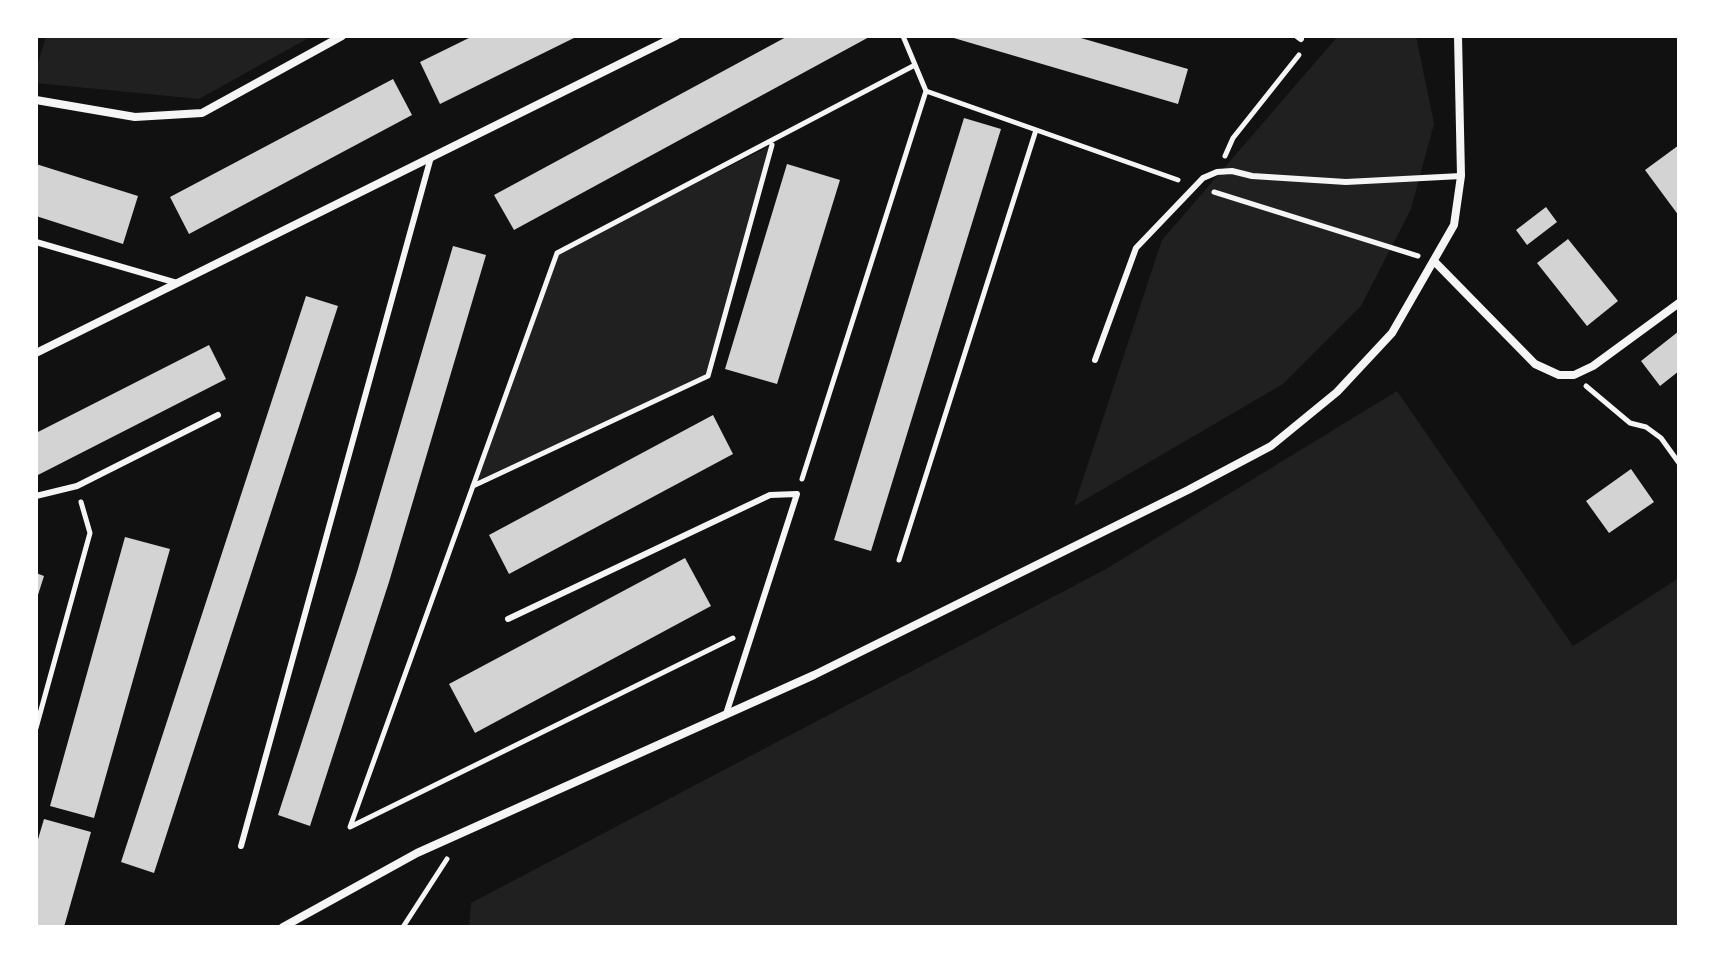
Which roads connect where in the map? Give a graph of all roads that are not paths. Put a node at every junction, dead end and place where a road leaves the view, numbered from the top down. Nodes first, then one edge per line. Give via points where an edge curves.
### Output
1 (342, 36) edge
2 (676, 36) edge
3 (1458, 36) edge
4 (36, 100) edge
5 (431, 157) junction
6 (1461, 176) junction
7 (36, 242) edge
8 (1434, 261) junction
9 (177, 283) junction
10 (1679, 303) edge
11 (36, 353) edge
12 (1095, 360) dead end
13 (218, 415) dead end
14 (36, 496) edge
15 (508, 619) dead end
16 (726, 714) junction
17 (241, 846) dead end
18 (283, 927) edge

1 - 4 street via 202,113 135,117
2 - 5 street
3 - 6 street
5 - 9 street
5 - 17 lane
6 - 8 street via 1454,225
6 - 12 lane via 1346,182 1217,172 1194,186 1136,248
7 - 9 lane
8 - 10 street via 1535,364 1559,375 1593,366
8 - 16 street via 1392,333 1337,392 1271,446
9 - 11 street
13 - 14 lane via 77,486
15 - 16 lane via 770,495 797,494
16 - 18 street via 417,853

